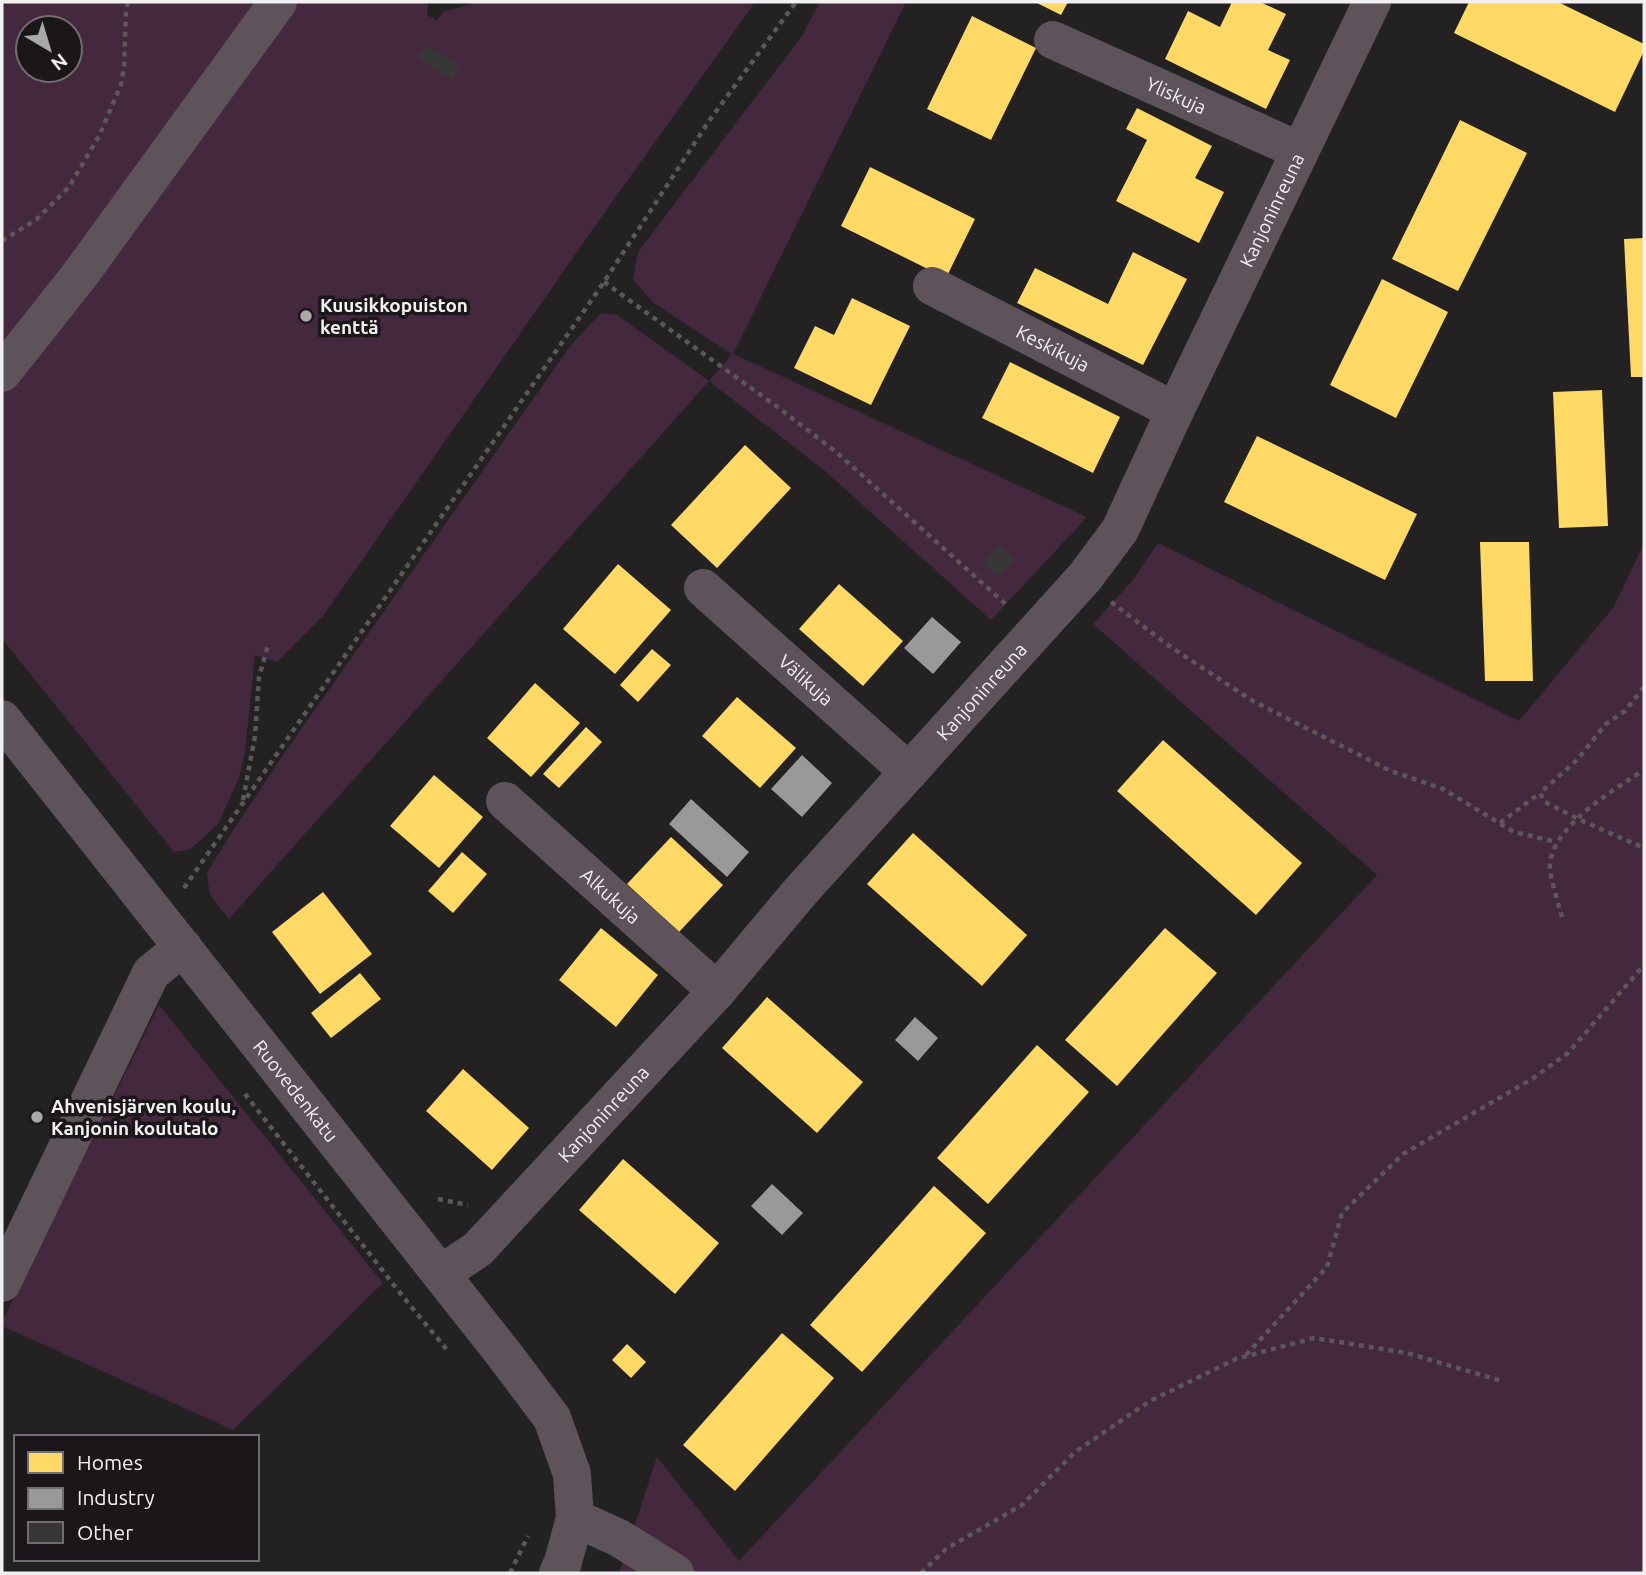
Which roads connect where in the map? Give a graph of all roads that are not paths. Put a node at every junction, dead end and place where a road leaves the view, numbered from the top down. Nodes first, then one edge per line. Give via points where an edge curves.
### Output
1 (278, 2) edge
2 (1372, 2) edge
3 (1053, 40) dead end
4 (1300, 151) junction
5 (932, 286) dead end
6 (2, 373) edge
7 (1175, 411) junction
8 (703, 588) dead end
9 (2, 719) edge
10 (909, 772) junction
11 (505, 801) dead end
12 (172, 933) junction
13 (717, 991) junction
14 (440, 1274) junction
15 (2, 1283) edge
16 (575, 1518) junction
17 (558, 1573) edge
18 (676, 1573) edge

1 - 6 street via 79,276
2 - 4 street, Kanjoninreuna
3 - 4 street, Yliskuja
4 - 7 street, Kanjoninreuna
5 - 7 street, Keskikuja
7 - 10 street, Kanjoninreuna via 1120,530 1085,577
8 - 10 street, Välikuja
9 - 12 street, Ruovedenkatu
10 - 13 street, Kanjoninreuna
11 - 13 street, Alkukuja
12 - 14 street, Ruovedenkatu
12 - 15 street
13 - 14 street, Kanjoninreuna via 478,1249
14 - 16 street, Ruovedenkatu via 552,1418 572,1474
16 - 17 street, Ruovedenkatu
16 - 18 street

